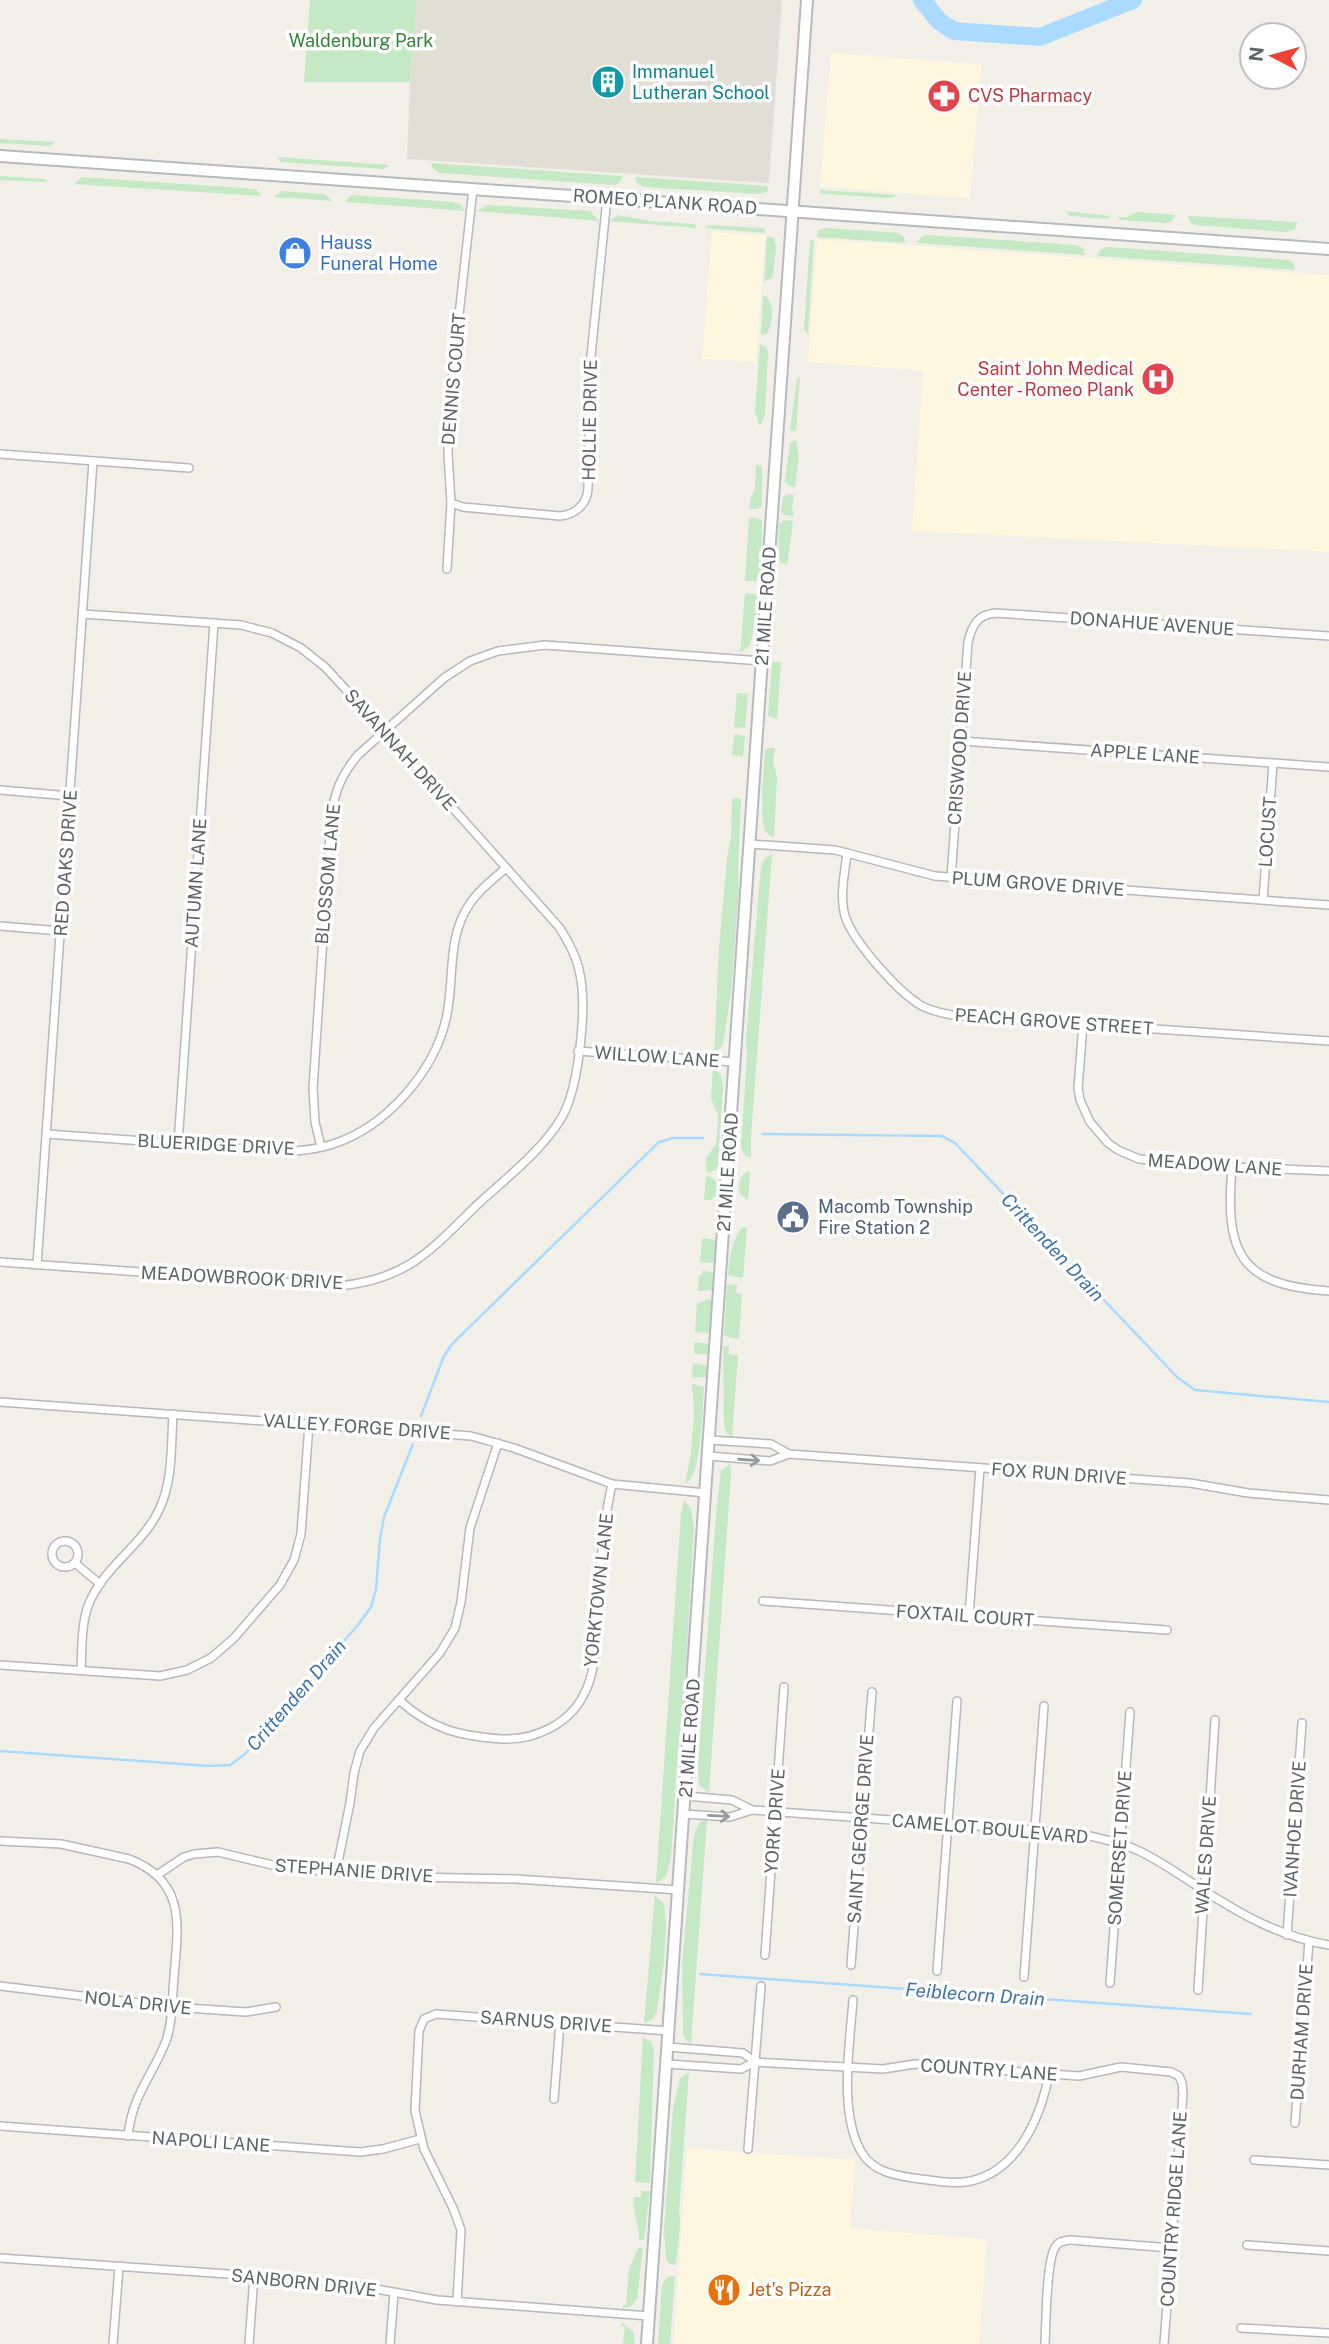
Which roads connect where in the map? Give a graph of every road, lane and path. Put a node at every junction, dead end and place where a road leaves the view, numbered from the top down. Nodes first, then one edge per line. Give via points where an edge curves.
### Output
1 (807, 0) edge
2 (0, 156) edge
3 (473, 189) junction
4 (607, 198) junction
5 (792, 211) junction
6 (1329, 249) edge
7 (0, 454) edge
8 (93, 461) junction
9 (189, 468) dead end
10 (451, 503) junction
11 (447, 569) dead end
12 (83, 614) junction
13 (976, 620) joint
14 (214, 623) junction
15 (1329, 636) edge
16 (762, 661) junction
17 (384, 731) junction
18 (961, 741) junction
19 (1273, 764) junction
20 (1329, 767) edge
21 (0, 790) edge
22 (70, 796) junction
23 (750, 844) junction
24 (847, 853) junction
25 (506, 868) junction
26 (951, 878) junction
27 (1263, 900) junction
28 (1329, 905) edge
29 (0, 926) edge
30 (61, 930) junction
31 (1083, 1024) junction
32 (1329, 1041) edge
33 (578, 1051) junction
34 (735, 1062) junction
35 (47, 1134) junction
36 (177, 1143) junction
37 (321, 1147) junction
38 (1232, 1167) junction
39 (1329, 1171) edge
40 (0, 1262) edge
41 (37, 1265) junction
42 (1329, 1292) edge
43 (0, 1402) edge
44 (173, 1414) junction
45 (309, 1423) junction
46 (710, 1440) junction
47 (498, 1443) junction
48 (789, 1454) junction
49 (709, 1456) junction
50 (980, 1468) junction
51 (612, 1484) junction
52 (706, 1493) junction
53 (1329, 1500) edge
54 (75, 1563) dead end
55 (100, 1584) junction
56 (763, 1601) dead end
57 (969, 1616) junction
58 (1167, 1630) dead end
59 (0, 1665) edge
60 (80, 1670) junction
61 (784, 1686) dead end
62 (872, 1692) dead end
63 (399, 1700) junction
64 (957, 1701) dead end
65 (1044, 1706) dead end
66 (1130, 1712) dead end
67 (1216, 1720) dead end
68 (1302, 1723) dead end
69 (686, 1796) junction
70 (752, 1810) junction
71 (776, 1812) junction
72 (684, 1814) junction
73 (863, 1818) junction
74 (948, 1825) junction
75 (1035, 1830) junction
76 (0, 1841) edge
77 (1120, 1844) junction
78 (336, 1872) junction
79 (157, 1875) junction
80 (679, 1890) junction
81 (1203, 1890) junction
82 (1287, 1934) junction
83 (1309, 1941) junction
84 (1329, 1945) edge
85 (765, 1955) dead end
86 (851, 1965) dead end
87 (937, 1971) dead end
88 (1024, 1977) dead end
89 (1110, 1983) dead end
90 (0, 1986) edge
91 (761, 1986) dead end
92 (1198, 1990) dead end
93 (853, 2000) dead end
94 (172, 2007) junction
95 (276, 2007) dead end
96 (559, 2023) junction
97 (669, 2031) junction
98 (668, 2047) junction
99 (717, 2051) junction
100 (755, 2062) junction
101 (667, 2064) junction
102 (715, 2067) junction
103 (849, 2067) junction
104 (1049, 2074) junction
105 (1179, 2076) joint
106 (554, 2099) dead end
107 (1295, 2123) dead end
108 (0, 2126) edge
109 (128, 2136) junction
110 (421, 2139) junction
111 (748, 2149) dead end
112 (1254, 2160) dead end
113 (1329, 2165) edge
114 (1247, 2245) dead end
115 (1171, 2248) junction
116 (1329, 2251) edge
117 (0, 2258) edge
118 (119, 2267) junction
119 (254, 2276) junction
120 (394, 2293) junction
121 (457, 2302) junction
122 (649, 2316) junction
123 (1241, 2328) dead end
124 (1329, 2333) edge
125 (113, 2344) edge
126 (249, 2344) edge
127 (390, 2344) edge
128 (647, 2344) edge
129 (1045, 2344) edge
130 (1164, 2344) edge

1 - 5 street, 21 MILE ROAD
2 - 3 street, ROMEO PLANK ROAD
3 - 4 street, ROMEO PLANK ROAD
3 - 10 street, DENNIS COURT via 449,405
4 - 5 street, ROMEO PLANK ROAD
4 - 10 street, HOLLIE DRIVE via 590,366 585,502 575,512 560,516
5 - 6 street, ROMEO PLANK ROAD
5 - 16 street, 21 MILE ROAD
7 - 8 street
8 - 9 street
8 - 12 street, RED OAKS DRIVE
10 - 11 street, DENNIS COURT
12 - 14 street, SAVANNAH DRIVE
12 - 22 street, RED OAKS DRIVE
13 - 15 street, DONAHUE AVENUE via 996,612
13 - 18 street, CRISWOOD DRIVE via 968,642
14 - 17 street, SAVANNAH DRIVE via 257,628 301,648 325,667
14 - 36 street, AUTUMN LANE
16 - 17 street, BLOSSOM LANE via 545,645 513,647 457,669
16 - 23 street, 21 MILE ROAD
17 - 25 street, SAVANNAH DRIVE
17 - 37 street, BLOSSOM LANE via 349,766 332,803 313,1088
18 - 19 street, APPLE LANE
18 - 26 street, CRISWOOD DRIVE
19 - 20 street, APPLE LANE
19 - 27 street, LOCUST
21 - 22 street
22 - 30 street, RED OAKS DRIVE
23 - 24 street, PLUM GROVE DRIVE
23 - 34 street, 21 MILE ROAD
24 - 26 street, PLUM GROVE DRIVE
24 - 31 street, PEACH GROVE STREET via 842,901 848,925 910,998 942,1013
25 - 33 street, SAVANNAH DRIVE via 559,927 575,957 582,989
25 - 37 street, BLUERIDGE DRIVE via 475,896 461,919 445,1026 422,1073 367,1127
26 - 27 street, PLUM GROVE DRIVE
27 - 28 street, PLUM GROVE DRIVE
29 - 30 street
30 - 35 street, RED OAKS DRIVE
31 - 32 street, PEACH GROVE STREET
31 - 38 street, MEADOW LANE via 1080,1100 1090,1122 1108,1143 1139,1159
33 - 34 street, WILLOW LANE
33 - 41 street, MEADOWBROOK DRIVE via 567,1105 544,1140 427,1253 393,1274 338,1286
34 - 46 street, 21 MILE ROAD
35 - 36 street, BLUERIDGE DRIVE
35 - 41 street, RED OAKS DRIVE
36 - 37 street, BLUERIDGE DRIVE via 278,1150
38 - 39 street, MEADOW LANE
38 - 42 street via 1230,1216 1240,1254 1277,1284
40 - 41 street, MEADOWBROOK DRIVE
43 - 44 street, VALLEY FORGE DRIVE
44 - 45 street, VALLEY FORGE DRIVE
44 - 55 street via 168,1485 159,1511
45 - 47 street, VALLEY FORGE DRIVE via 454,1434
45 - 60 street via 301,1534 294,1560 280,1585 234,1638 199,1665 174,1674
46 - 48 street, FOX RUN DRIVE via 771,1444
46 - 49 street, 21 MILE ROAD
47 - 51 street, VALLEY FORGE DRIVE
47 - 63 street via 470,1528 455,1628 440,1653
49 -> 48 street, FOX RUN DRIVE via 769,1461
48 - 50 street, FOX RUN DRIVE
49 - 52 street, 21 MILE ROAD
50 - 53 street, FOX RUN DRIVE via 1190,1483
50 - 57 street
51 - 52 street, VALLEY FORGE DRIVE
51 - 63 street, YORKTOWN LANE via 602,1538 592,1669 583,1696 568,1715 526,1737 476,1736 431,1725
52 - 69 street, 21 MILE ROAD
54 - 55 street
55 - 60 street via 88,1607
56 - 57 street, FOXTAIL COURT
57 - 58 street, FOXTAIL COURT
59 - 60 street
61 - 71 street, YORK DRIVE
62 - 73 street, SAINT GEORGE DRIVE
63 - 78 street via 370,1734 356,1763
64 - 74 street
65 - 75 street
66 - 77 street, SOMERSET DRIVE
67 - 81 street, WALES DRIVE
68 - 82 street, IVANHOE DRIVE
69 - 70 street, CAMELOT BOULEVARD via 732,1800
69 - 72 street, 21 MILE ROAD
70 - 71 street, CAMELOT BOULEVARD
72 -> 70 street, CAMELOT BOULEVARD via 730,1817
71 - 73 street, CAMELOT BOULEVARD
71 - 85 street, YORK DRIVE
72 - 80 street, 21 MILE ROAD
73 - 74 street, CAMELOT BOULEVARD
73 - 86 street, SAINT GEORGE DRIVE
74 - 75 street, CAMELOT BOULEVARD
74 - 87 street
75 - 77 street, CAMELOT BOULEVARD via 1075,1833
75 - 88 street
76 - 79 street via 61,1844 117,1856
77 - 81 street, CAMELOT BOULEVARD via 1153,1858
77 - 89 street, SOMERSET DRIVE
78 - 79 street, STEPHANIE DRIVE via 270,1866 206,1852 184,1857
78 - 80 street, STEPHANIE DRIVE
79 - 94 street via 177,1912
80 - 97 street, 21 MILE ROAD
81 - 82 street, CAMELOT BOULEVARD via 1251,1920
81 - 92 street, WALES DRIVE
82 - 83 street, CAMELOT BOULEVARD
83 - 84 street, CAMELOT BOULEVARD
83 - 107 street, DURHAM DRIVE
90 - 94 street, NOLA DRIVE
91 - 100 street
93 - 103 street
94 - 95 street, NOLA DRIVE via 246,2012
94 - 109 street via 166,2042 135,2100
96 - 97 street, SARNUS DRIVE
96 - 106 street
96 - 110 street, SARNUS DRIVE via 436,2014 424,2019 419,2031 415,2095
97 - 98 street, 21 MILE ROAD
98 - 99 street, COUNTRY LANE
98 - 101 street, 21 MILE ROAD
99 - 100 street, COUNTRY LANE via 743,2053
99 - 102 street
100 - 102 street, COUNTRY LANE via 741,2069
100 - 103 street, COUNTRY LANE
100 - 111 street
101 - 102 street, COUNTRY LANE
101 - 122 street, 21 MILE ROAD
103 - 104 street, COUNTRY LANE via 883,2069 915,2064
103 - 104 street via 851,2119 863,2155 890,2174 947,2182 985,2176 1005,2162 1035,2122
104 - 105 street, COUNTRY LANE via 1092,2075 1121,2067
105 - 115 street, COUNTRY RIDGE LANE via 1183,2094
108 - 109 street, NAPOLI LANE
109 - 110 street, NAPOLI LANE via 360,2152
110 - 121 street via 461,2230
112 - 113 street
114 - 116 street
115 - 129 street via 1070,2240 1056,2245
115 - 130 street, COUNTRY RIDGE LANE
117 - 118 street, SANBORN DRIVE
118 - 119 street, SANBORN DRIVE
118 - 125 street
119 - 120 street, SANBORN DRIVE
119 - 126 street
120 - 121 street, SANBORN DRIVE
120 - 127 street
121 - 122 street, SANBORN DRIVE
122 - 128 street, 21 MILE ROAD
123 - 124 street

